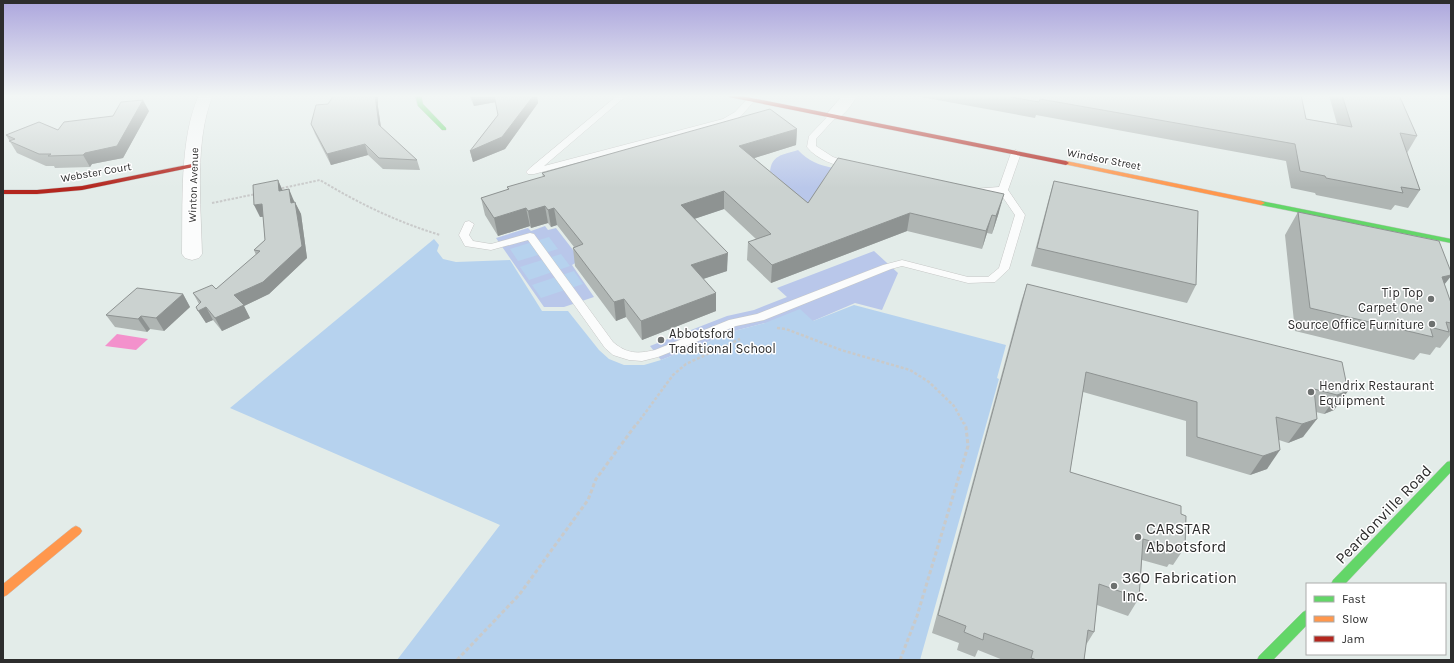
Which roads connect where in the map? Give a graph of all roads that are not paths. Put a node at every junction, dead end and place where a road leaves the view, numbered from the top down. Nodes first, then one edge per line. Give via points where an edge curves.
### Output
1 (197, 126) edge
2 (441, 126) edge
3 (586, 126) edge
4 (704, 126) edge
5 (824, 126) edge
6 (882, 126) edge
7 (444, 129) dead end
8 (1016, 153) junction
9 (192, 166) junction
10 (859, 167) edge
11 (962, 190) edge
12 (1003, 190) junction
13 (3, 192) edge
14 (469, 224) dead end
15 (1449, 241) edge
16 (192, 254) dead end
17 (1451, 465) edge
18 (76, 530) dead end
19 (1338, 583) edge
20 (3, 591) edge
21 (1306, 617) edge
22 (1264, 660) edge

1 - 9 street, Winton Avenue
2 - 7 street
3 - 4 lane via 531,172
5 - 10 lane via 812,138 811,147 830,160
6 - 8 street, Windsor Street
8 - 12 lane
8 - 15 street, Windsor Street
9 - 13 street, Webster Court via 82,188
9 - 16 street, Winton Avenue
11 - 12 lane
12 - 14 lane via 1020,214 1004,269 991,280 968,280 902,263 760,317 733,323 642,357 617,352 609,345 530,236 491,247 469,244 464,235
17 - 19 street, Peardonville Road
18 - 20 street
21 - 22 street

